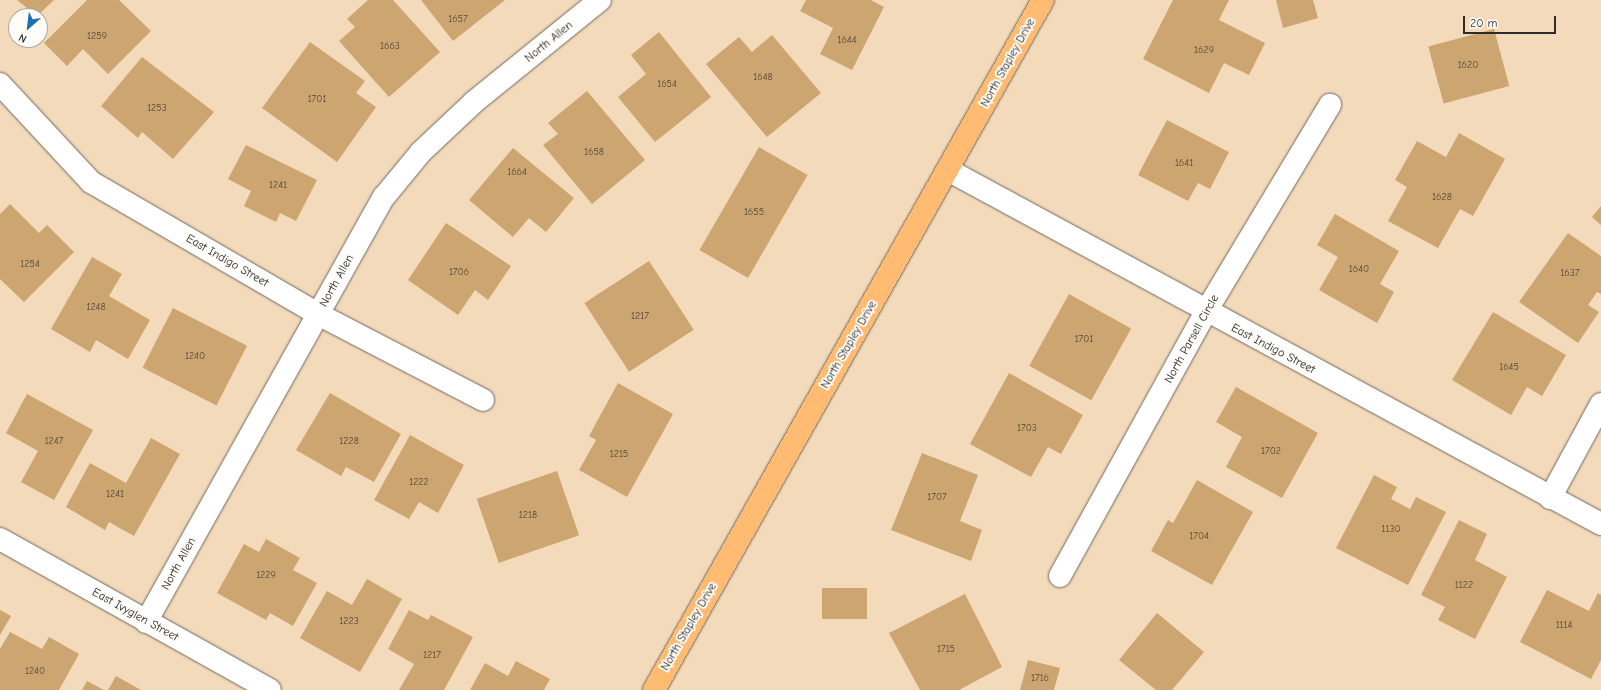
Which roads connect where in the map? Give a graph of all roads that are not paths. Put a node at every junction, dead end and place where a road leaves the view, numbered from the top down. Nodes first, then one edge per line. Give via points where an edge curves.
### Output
1 (600, 0) edge
2 (1043, 0) edge
3 (0, 84) edge
4 (1330, 106) dead end
5 (948, 170) junction
6 (1205, 313) junction
7 (318, 314) junction
8 (483, 400) dead end
9 (1601, 404) edge
10 (1550, 498) junction
11 (1601, 524) edge
12 (0, 539) edge
13 (1060, 576) dead end
14 (146, 622) junction
15 (270, 690) edge
16 (654, 690) edge

1 - 7 street, North Allen via 474,102 421,152 384,197
2 - 5 main road, North Stapley Drive
3 - 7 street, East Indigo Street via 91,182
4 - 6 street, North Parsell Circle
5 - 6 street, East Indigo Street
5 - 16 main road, North Stapley Drive
6 - 10 street, East Indigo Street
6 - 13 street, North Parsell Circle
7 - 8 street, East Indigo Street
7 - 14 street, North Allen
9 - 10 street
10 - 11 street, East Indigo Street
12 - 14 street, East Ivyglen Street
14 - 15 street, East Ivyglen Street

